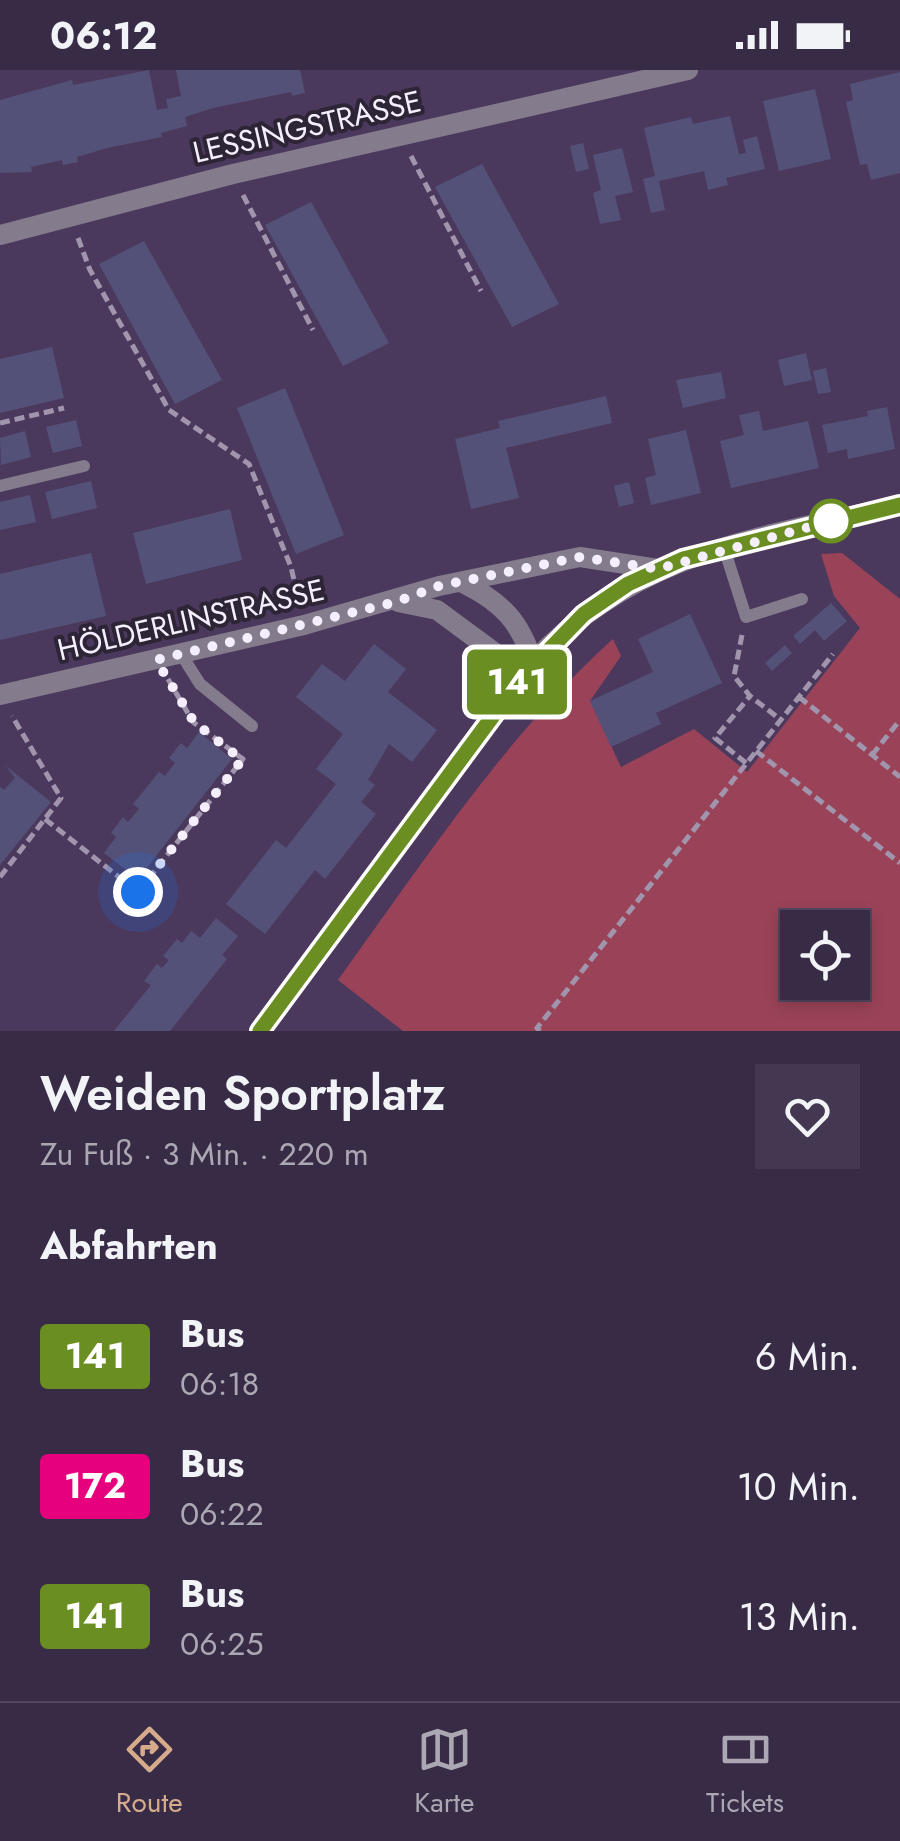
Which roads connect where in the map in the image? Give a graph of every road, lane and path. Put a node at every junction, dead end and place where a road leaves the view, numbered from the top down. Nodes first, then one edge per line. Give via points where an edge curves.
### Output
1 (688, 70) edge
2 (400, 136) junction
3 (233, 174) junction
4 (67, 216) junction
5 (0, 235) edge
6 (480, 292) dead end
7 (312, 330) dead end
8 (64, 408) dead end
9 (0, 422) edge
10 (84, 466) dead end
11 (0, 486) edge
12 (900, 505) edge
13 (724, 548) junction
14 (658, 569) junction
15 (465, 584) junction
16 (802, 600) dead end
17 (396, 602) junction
18 (746, 617) junction
19 (304, 625) junction
20 (181, 654) junction
21 (833, 654) dead end
22 (156, 660) junction
23 (533, 662) junction
24 (750, 696) junction
25 (798, 697) junction
26 (5, 704) edge
27 (780, 720) junction
28 (900, 720) edge
29 (252, 726) dead end
30 (756, 751) junction
31 (872, 755) junction
32 (746, 763) junction
33 (900, 777) edge
34 (45, 820) junction
35 (900, 864) edge
36 (0, 877) edge
37 (260, 1031) edge
38 (540, 1031) edge

1 - 2 street, LESSINGSTRASSE
2 - 3 street, LESSINGSTRASSE
2 - 6 path
3 - 4 street, LESSINGSTRASSE
3 - 7 path
4 - 5 street, LESSINGSTRASSE
4 - 19 path via 169,410 249,464 291,567
8 - 9 path
10 - 11 lane
12 - 13 street
13 - 14 street
13 - 18 lane
14 - 15 street, HÖLDERLINSTRASSE via 580,557
14 - 23 street via 584,614
15 - 17 street, HÖLDERLINSTRASSE
15 - 23 street via 508,611
16 - 18 lane
17 - 19 street, HÖLDERLINSTRASSE
17 - 23 street, HÖLDERLINSTRASSE via 436,610 498,655
18 - 24 path via 734,676
19 - 20 street, HÖLDERLINSTRASSE
20 - 22 street, HÖLDERLINSTRASSE
20 - 29 lane via 200,684
21 - 25 path
22 - 26 street, HÖLDERLINSTRASSE
22 - 34 path via 194,722 242,760 138,892
23 - 37 street
24 - 27 path
24 - 32 path via 715,738
25 - 27 path
25 - 31 path
26 - 34 path via 61,798
27 - 30 path
28 - 31 path
30 - 32 path
30 - 35 path
31 - 33 path
32 - 38 path
34 - 36 path

